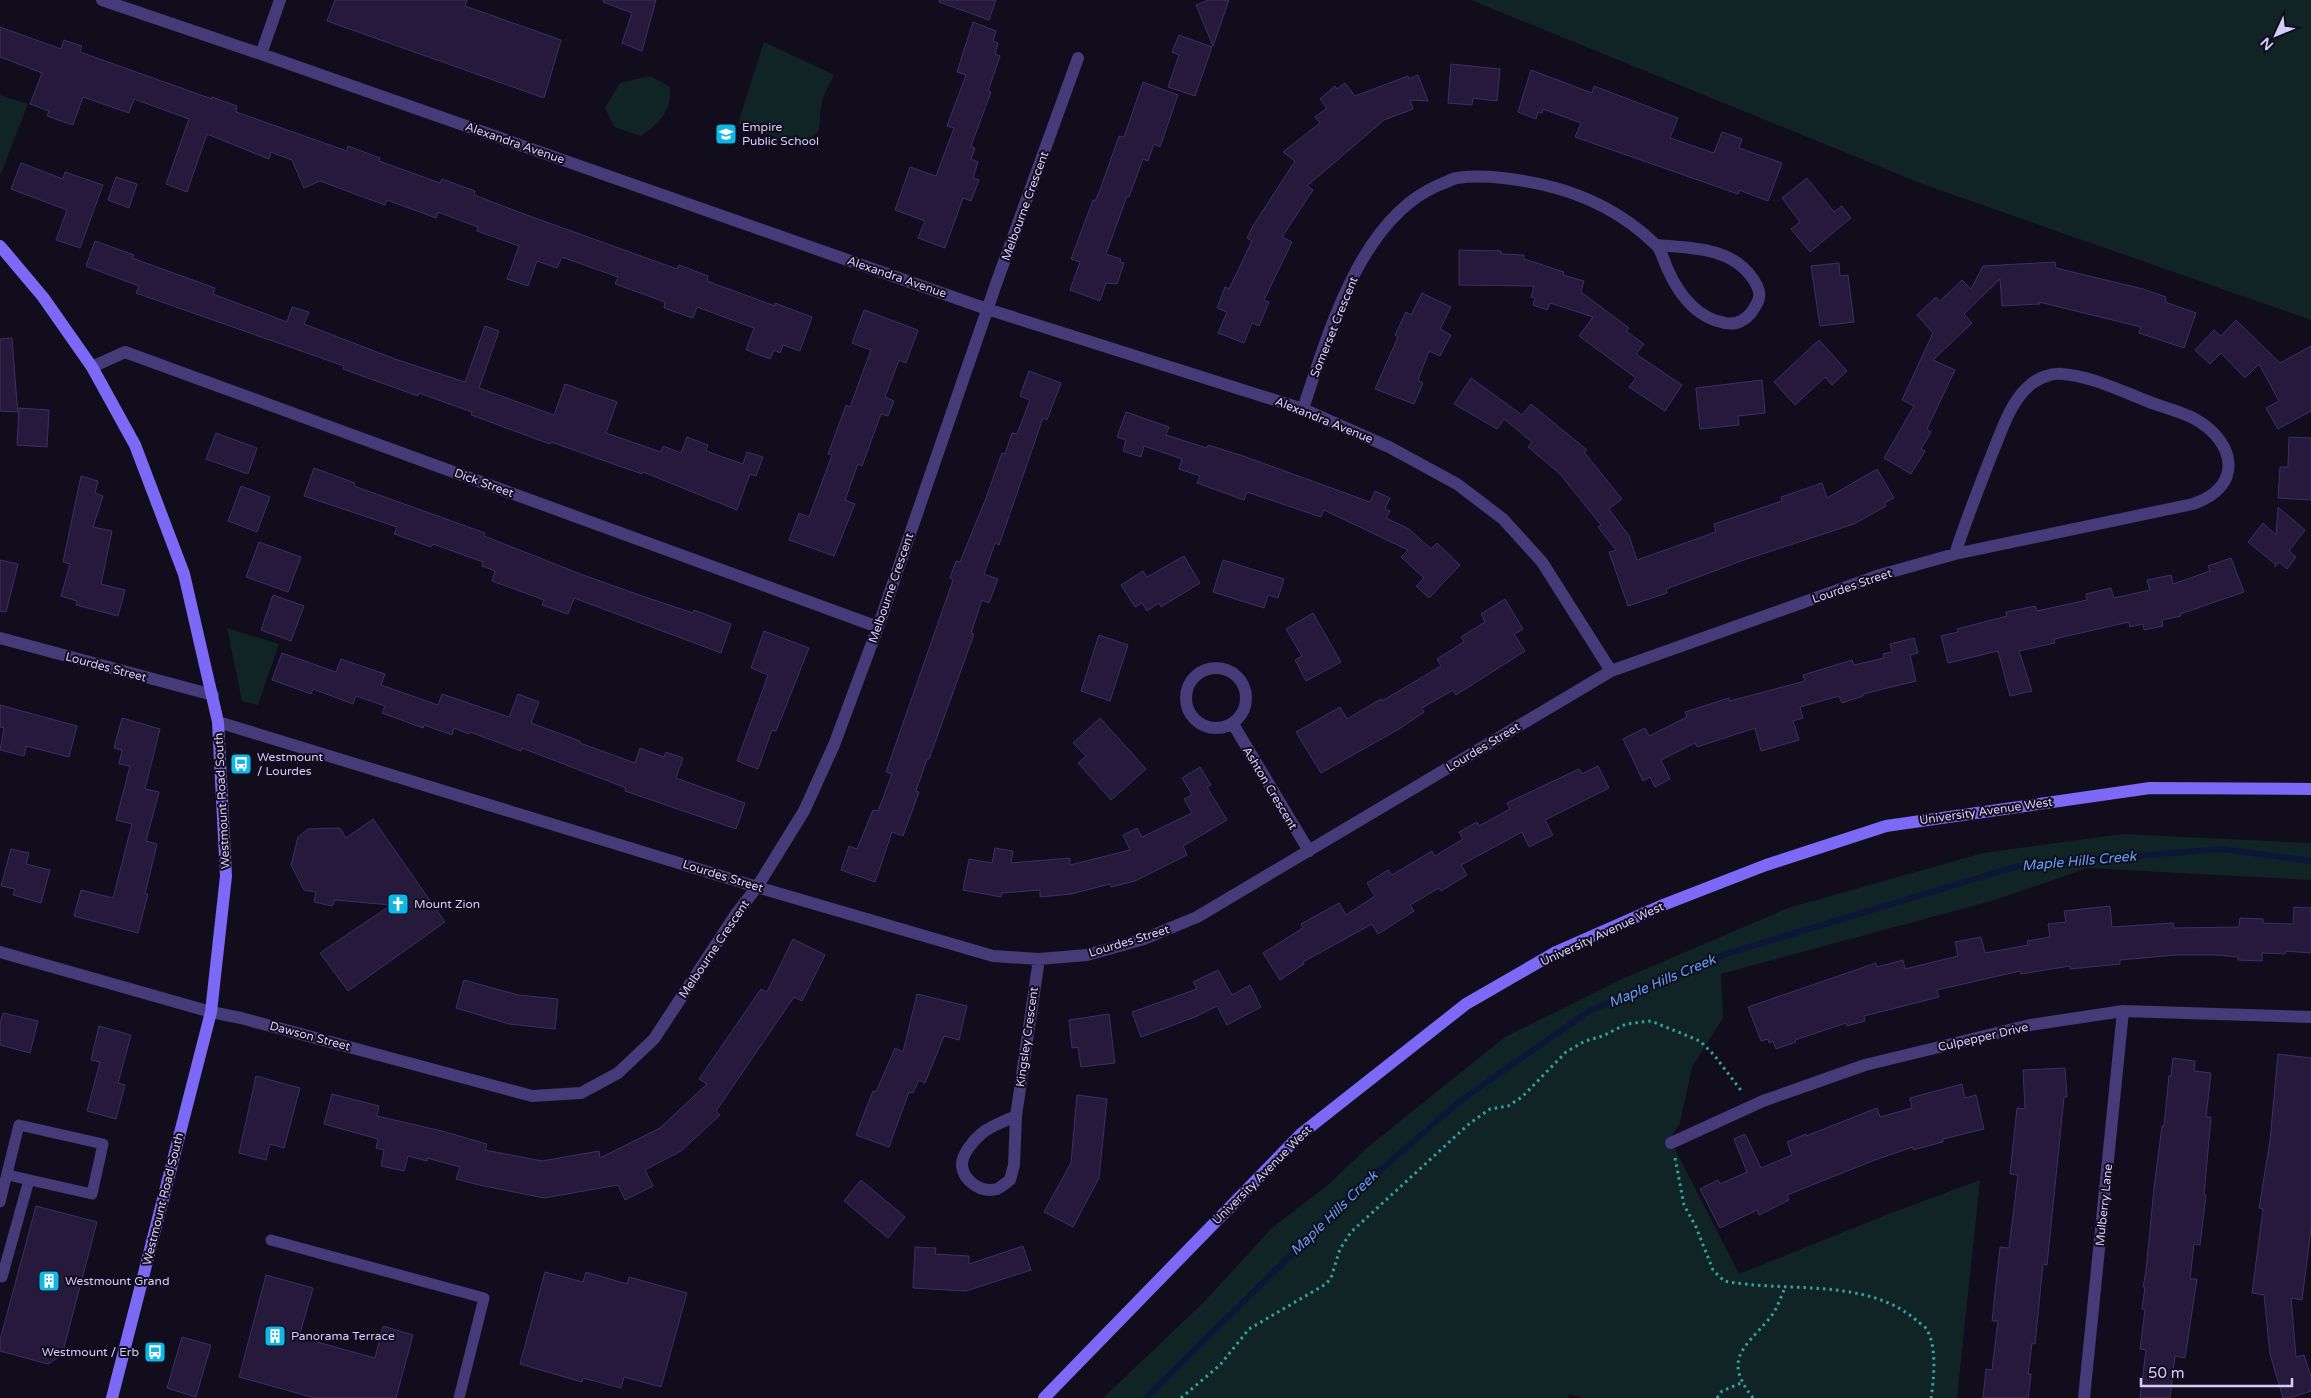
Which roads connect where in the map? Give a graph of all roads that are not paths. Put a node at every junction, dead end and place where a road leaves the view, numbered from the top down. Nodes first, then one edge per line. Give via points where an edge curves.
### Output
1 (102, 0) edge
2 (280, 0) edge
3 (261, 54) junction
4 (1078, 58) dead end
5 (1657, 245) junction
6 (0, 246) edge
7 (987, 309) junction
8 (92, 367) junction
9 (1303, 409) junction
10 (1955, 554) junction
11 (878, 627) junction
12 (0, 638) edge
13 (1611, 670) junction
14 (213, 695) junction
15 (218, 722) junction
16 (1232, 724) junction
17 (2311, 789) edge
18 (1309, 851) junction
19 (757, 887) junction
20 (0, 952) edge
21 (1039, 959) junction
22 (2123, 1011) junction
23 (211, 1012) junction
24 (2311, 1017) edge
25 (618, 1073) joint
26 (1016, 1116) junction
27 (1671, 1143) road end
28 (8, 1175) junction
29 (29, 1180) junction
30 (0, 1202) edge
31 (271, 1240) dead end
32 (2, 1277) dead end
33 (112, 1398) edge
34 (460, 1398) edge
35 (1044, 1398) edge
36 (2084, 1398) edge

1 - 3 street, Alexandra Avenue
2 - 3 street
3 - 7 street, Alexandra Avenue
4 - 7 street, Melbourne Crescent
5 - 5 street, Somerset Crescent via 1674,284 1686,300 1708,318 1731,324 1742,321 1758,303 1760,294 1747,270 1728,257 1703,249
5 - 9 street, Somerset Crescent via 1616,212 1544,185 1510,179 1456,178 1425,191 1400,210 1378,235 1361,262 1345,293
6 - 8 main road, Westmount Road South via 42,297
7 - 9 street, Alexandra Avenue
7 - 11 street, Melbourne Crescent
8 - 11 street, Dick Street via 125,352
8 - 14 main road, Westmount Road South via 135,445 184,574
9 - 13 street, Alexandra Avenue via 1389,447 1448,479 1503,519 1542,562
10 - 10 street, Lourdes Street via 2210,499 2225,483 2230,464 2226,450 2214,434 2195,419 2082,377 2060,374 2042,377 2030,384 2008,416
10 - 13 street, Lourdes Street via 1880,575
11 - 19 street, Melbourne Crescent via 834,745 804,811
12 - 14 street, Lourdes Street
13 - 18 street, Lourdes Street
14 - 15 main road, Westmount Road South
15 - 19 street, Lourdes Street
15 - 23 main road, Westmount Road South via 226,876
16 - 16 street via 1240,717 1246,704 1243,683 1229,670 1207,668 1191,680 1186,692 1189,712 1198,722 1215,729
16 - 18 street, Ashton Crescent
17 - 35 main road, University Avenue West via 2150,788 1886,826 1766,865 1556,952 1466,1004 1301,1134
18 - 21 street, Lourdes Street via 1197,917 1144,939 1087,954
19 - 21 street, Lourdes Street via 993,956
19 - 25 street, Melbourne Crescent via 654,1038
20 - 23 street, Dawson Street
21 - 26 street, Kingsley Crescent
22 - 24 street, Culpepper Drive
22 - 27 street, Culpepper Drive via 2030,1026 1865,1065 1752,1106
22 - 36 street, Mulberry Lane
23 - 25 street, Dawson Street via 532,1096 581,1093
23 - 33 main road, Westmount Road South
26 - 26 street, Kingsley Crescent via 983,1132 965,1154 962,1166 974,1186 987,1190 998,1188 1010,1180 1014,1165
28 - 29 lane
28 - 29 lane via 19,1125 103,1144 92,1194
28 - 30 lane
29 - 32 lane
31 - 34 lane via 484,1298

